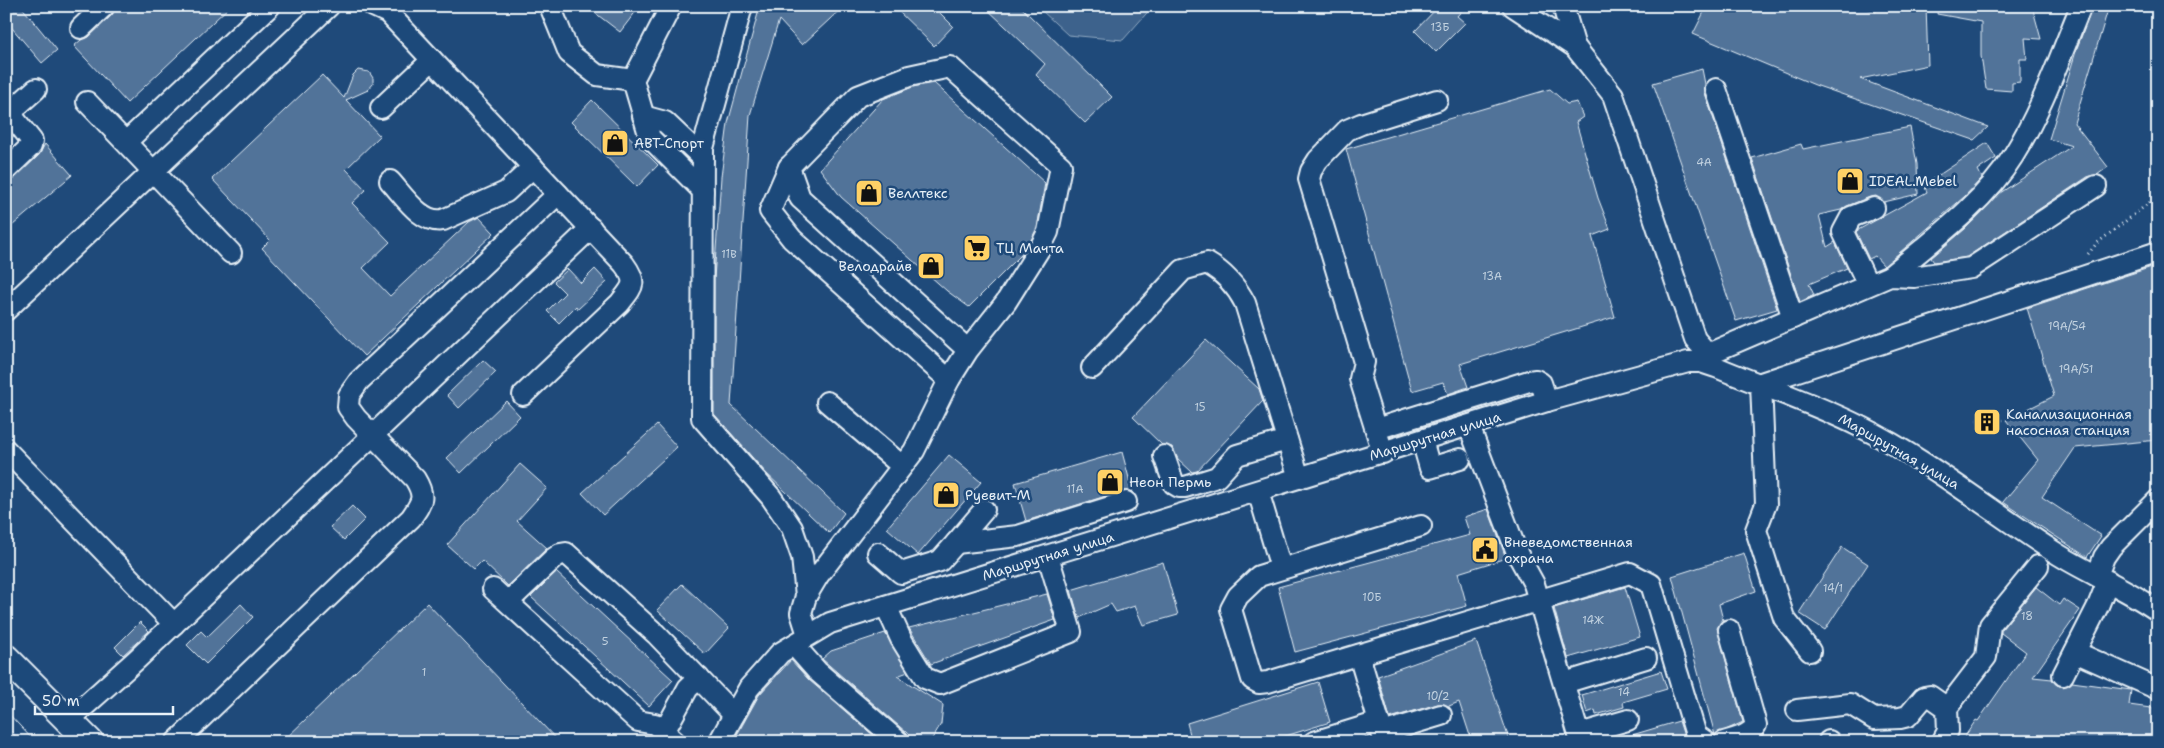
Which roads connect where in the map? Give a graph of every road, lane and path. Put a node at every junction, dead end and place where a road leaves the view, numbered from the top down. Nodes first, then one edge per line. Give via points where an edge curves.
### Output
1 (104, 6) edge
2 (270, 6) edge
3 (373, 6) edge
4 (550, 6) edge
5 (671, 6) edge
6 (742, 6) edge
7 (1513, 6) edge
8 (1563, 6) edge
9 (2081, 6) edge
10 (319, 9) edge
11 (81, 28) dead end
12 (1576, 47) junction
13 (432, 60) junction
14 (633, 80) junction
15 (36, 89) dead end
16 (1716, 89) dead end
17 (1436, 100) dead end
18 (87, 102) dead end
19 (381, 108) dead end
20 (643, 116) junction
21 (126, 142) junction
22 (703, 158) junction
23 (533, 167) junction
24 (789, 167) junction
25 (6, 170) edge
26 (153, 171) junction
27 (390, 181) dead end
28 (2096, 186) dead end
29 (703, 190) junction
30 (558, 194) junction
31 (2158, 196) edge
32 (1874, 208) dead end
33 (591, 228) junction
34 (2096, 244) dead end
35 (2158, 252) edge
36 (231, 253) dead end
37 (1890, 276) junction
38 (1868, 285) junction
39 (6, 310) edge
40 (1793, 318) junction
41 (968, 350) junction
42 (1707, 359) junction
43 (1092, 368) dead end
44 (949, 380) junction
45 (1761, 383) junction
46 (523, 395) dead end
47 (827, 402) dead end
48 (1547, 402) junction
49 (1469, 426) junction
50 (1376, 429) junction
51 (372, 435) junction
52 (1287, 440) junction
53 (1422, 440) junction
54 (6, 450) edge
55 (1383, 453) junction
56 (1164, 456) dead end
57 (1460, 459) dead end
58 (902, 466) junction
59 (1299, 478) junction
60 (1258, 491) junction
61 (1126, 502) dead end
62 (2154, 509) edge
63 (984, 510) dead end
64 (1421, 526) dead end
65 (1018, 536) junction
66 (956, 543) junction
67 (878, 554) dead end
68 (1048, 556) junction
69 (1018, 565) junction
70 (2038, 566) dead end
71 (1282, 568) junction
72 (2102, 578) junction
73 (806, 596) junction
74 (1539, 601) junction
75 (886, 606) junction
76 (2158, 610) edge
77 (174, 624) junction
78 (1729, 630) dead end
79 (801, 640) junction
80 (1810, 650) dead end
81 (2075, 652) junction
82 (1359, 655) junction
83 (6, 658) edge
84 (1646, 658) dead end
85 (2064, 675) dead end
86 (699, 678) junction
87 (1564, 683) junction
88 (2158, 689) edge
89 (1947, 708) junction
90 (1796, 710) dead end
91 (734, 715) junction
92 (1441, 715) dead end
93 (69, 720) junction
94 (1628, 720) dead end
95 (1382, 732) edge
96 (669, 737) edge
97 (1580, 738) edge
98 (90, 742) edge
99 (176, 742) edge
100 (720, 742) edge
101 (899, 742) edge
102 (1314, 742) edge
103 (1706, 742) edge
104 (1724, 742) edge
105 (1942, 742) edge

1 - 11 street
2 - 21 street
3 - 13 street via 388,13
4 - 14 street via 569,53 598,75
5 - 14 street
6 - 22 street
7 - 12 street
8 - 12 street
9 - 37 street via 2047,88 2012,157 1971,208
10 - 26 street
12 - 42 street via 1613,95 1695,339
13 - 19 street
13 - 23 street
14 - 20 street
15 - 25 street via 17,106 12,116 32,141 32,146
16 - 40 street
17 - 50 street via 1347,130 1318,160 1309,179 1364,362 1360,379
18 - 21 street
20 - 22 street via 665,122
20 - 29 street via 650,138
21 - 26 street
22 - 29 street
23 - 27 street via 506,192 435,222 421,214
23 - 30 street
24 - 41 street via 800,198
24 - 41 street via 858,96 909,76 950,67 1061,166 1048,232 1040,248 1006,302
24 - 44 street via 770,211 792,239
26 - 36 street
26 - 39 street
28 - 37 street via 1971,268 1914,277
29 - 73 street via 702,418 787,520 800,550
30 - 33 street
30 - 51 street via 359,381 349,395 348,407
31 - 34 path
32 - 38 street via 1851,218 1843,232
33 - 46 street via 629,270 633,286 620,303
33 - 51 street
35 - 45 street
37 - 38 street
38 - 40 street
40 - 42 street
41 - 44 street
42 - 45 street, Маршрутная улица
42 - 48 street, Маршрутная улица via 1681,363
43 - 52 street via 1184,270 1207,263 1231,283 1245,303
44 - 58 street via 914,451
45 - 72 street, Маршрутная улица via 1878,436 1948,478 2056,553
45 - 80 street via 1766,504 1756,530 1784,618
47 - 58 street
48 - 49 street, Маршрутная улица
48 - 50 street via 1541,383 1529,381
49 - 53 street, Маршрутная улица
49 - 74 street
50 - 55 street
51 - 77 street
51 - 99 street via 422,491 421,502 411,518
52 - 56 street via 1237,455 1217,477 1186,487 1174,484
52 - 59 street
53 - 55 street, Маршрутная улица
53 - 57 street via 1430,468
54 - 77 street
55 - 59 street, Маршрутная улица
58 - 73 street
59 - 60 street, Маршрутная улица
60 - 68 street, Маршрутная улица
60 - 71 street
61 - 65 street
62 - 72 street via 2108,552
63 - 66 street
64 - 71 street
65 - 66 street
65 - 69 street
66 - 67 street via 940,561 901,573
68 - 69 street, Маршрутная улица
68 - 75 street via 1071,632 940,684 925,678 901,639
69 - 75 street, Маршрутная улица
70 - 89 street via 1990,625 1986,657
71 - 82 street via 1259,576 1238,596 1230,610 1252,679 1259,683 1268,682
72 - 76 street, Маршрутная улица
72 - 81 street via 2098,606
73 - 79 street via 801,613
74 - 82 street
74 - 87 street
74 - 103 street via 1630,573 1650,584 1696,734
75 - 79 street, Маршрутная улица via 830,623
77 - 93 street
78 - 104 street via 1756,725 1746,735
79 - 91 street, Маршрутная улица via 780,654 749,688
79 - 101 street via 817,671
81 - 85 street
81 - 88 street
82 - 95 street
83 - 93 main road
84 - 87 street
86 - 91 street
86 - 96 street via 688,688
86 - 96 street via 656,634 566,554 560,554 501,596 638,721 655,724
87 - 97 street
89 - 90 street via 1930,696 1924,697 1908,716 1900,718 1874,719 1850,704
89 - 105 street via 1948,731
91 - 100 street, Маршрутная улица
92 - 95 street
93 - 98 main road
94 - 97 street
95 - 102 street

